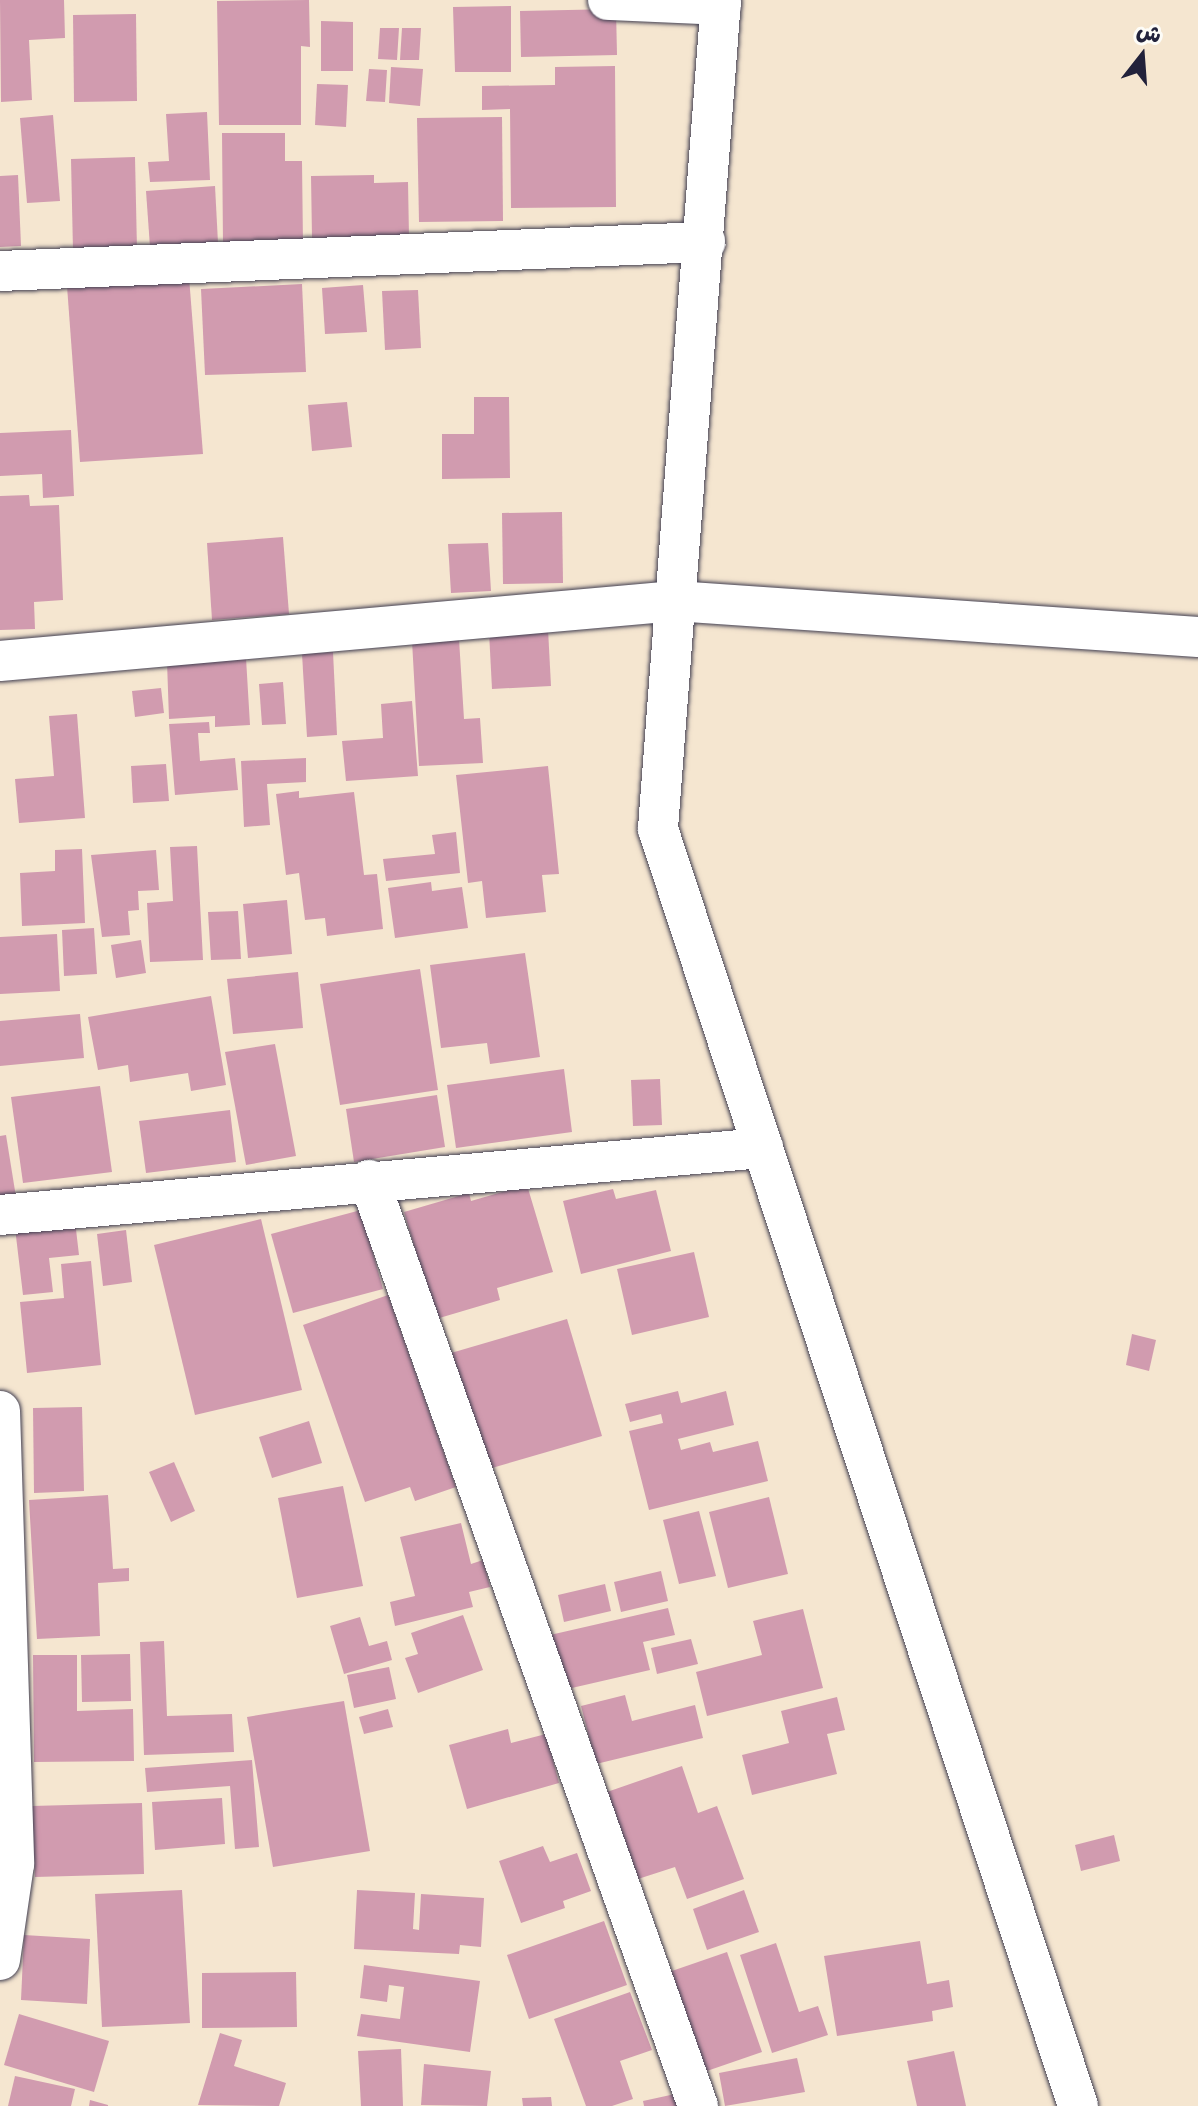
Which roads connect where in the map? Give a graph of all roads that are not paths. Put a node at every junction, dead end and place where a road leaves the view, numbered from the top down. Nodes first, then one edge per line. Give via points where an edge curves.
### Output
1 (608, 0) edge
2 (721, 2) edge
3 (705, 242) junction
4 (0, 271) edge
5 (675, 601) junction
6 (1198, 637) edge
7 (0, 661) edge
8 (763, 1148) junction
9 (369, 1180) junction
10 (0, 1215) edge
11 (0, 1411) edge
12 (0, 1960) edge
13 (698, 2106) edge
14 (1078, 2106) edge

1 - 2 street
2 - 3 street
3 - 4 street
3 - 5 street
5 - 6 street
5 - 7 street
5 - 8 street via 658,829
8 - 9 street
8 - 14 street
9 - 10 street
9 - 13 street
11 - 12 street via 14,1864

